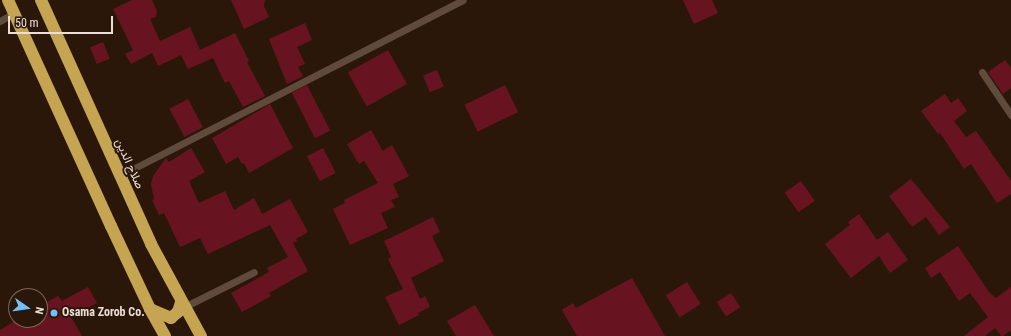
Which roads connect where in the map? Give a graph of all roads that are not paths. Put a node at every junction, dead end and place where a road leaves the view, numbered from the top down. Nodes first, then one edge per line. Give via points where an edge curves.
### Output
1 (8, 0) edge
2 (41, 0) edge
3 (463, 0) edge
4 (14, 13) junction
5 (0, 21) edge
6 (982, 72) dead end
7 (1011, 115) edge
8 (119, 176) junction
9 (254, 272) dead end
10 (183, 305) junction
11 (150, 309) junction
12 (165, 336) edge
13 (200, 336) edge

1 - 4 highway
2 - 8 highway, صلاح الدين
3 - 8 lane
4 - 5 lane
4 - 11 highway
6 - 7 lane
8 - 10 highway, صلاح الدين
9 - 10 lane
10 - 11 highway via 171,318
10 - 13 highway, صلاح الدين
11 - 12 highway

